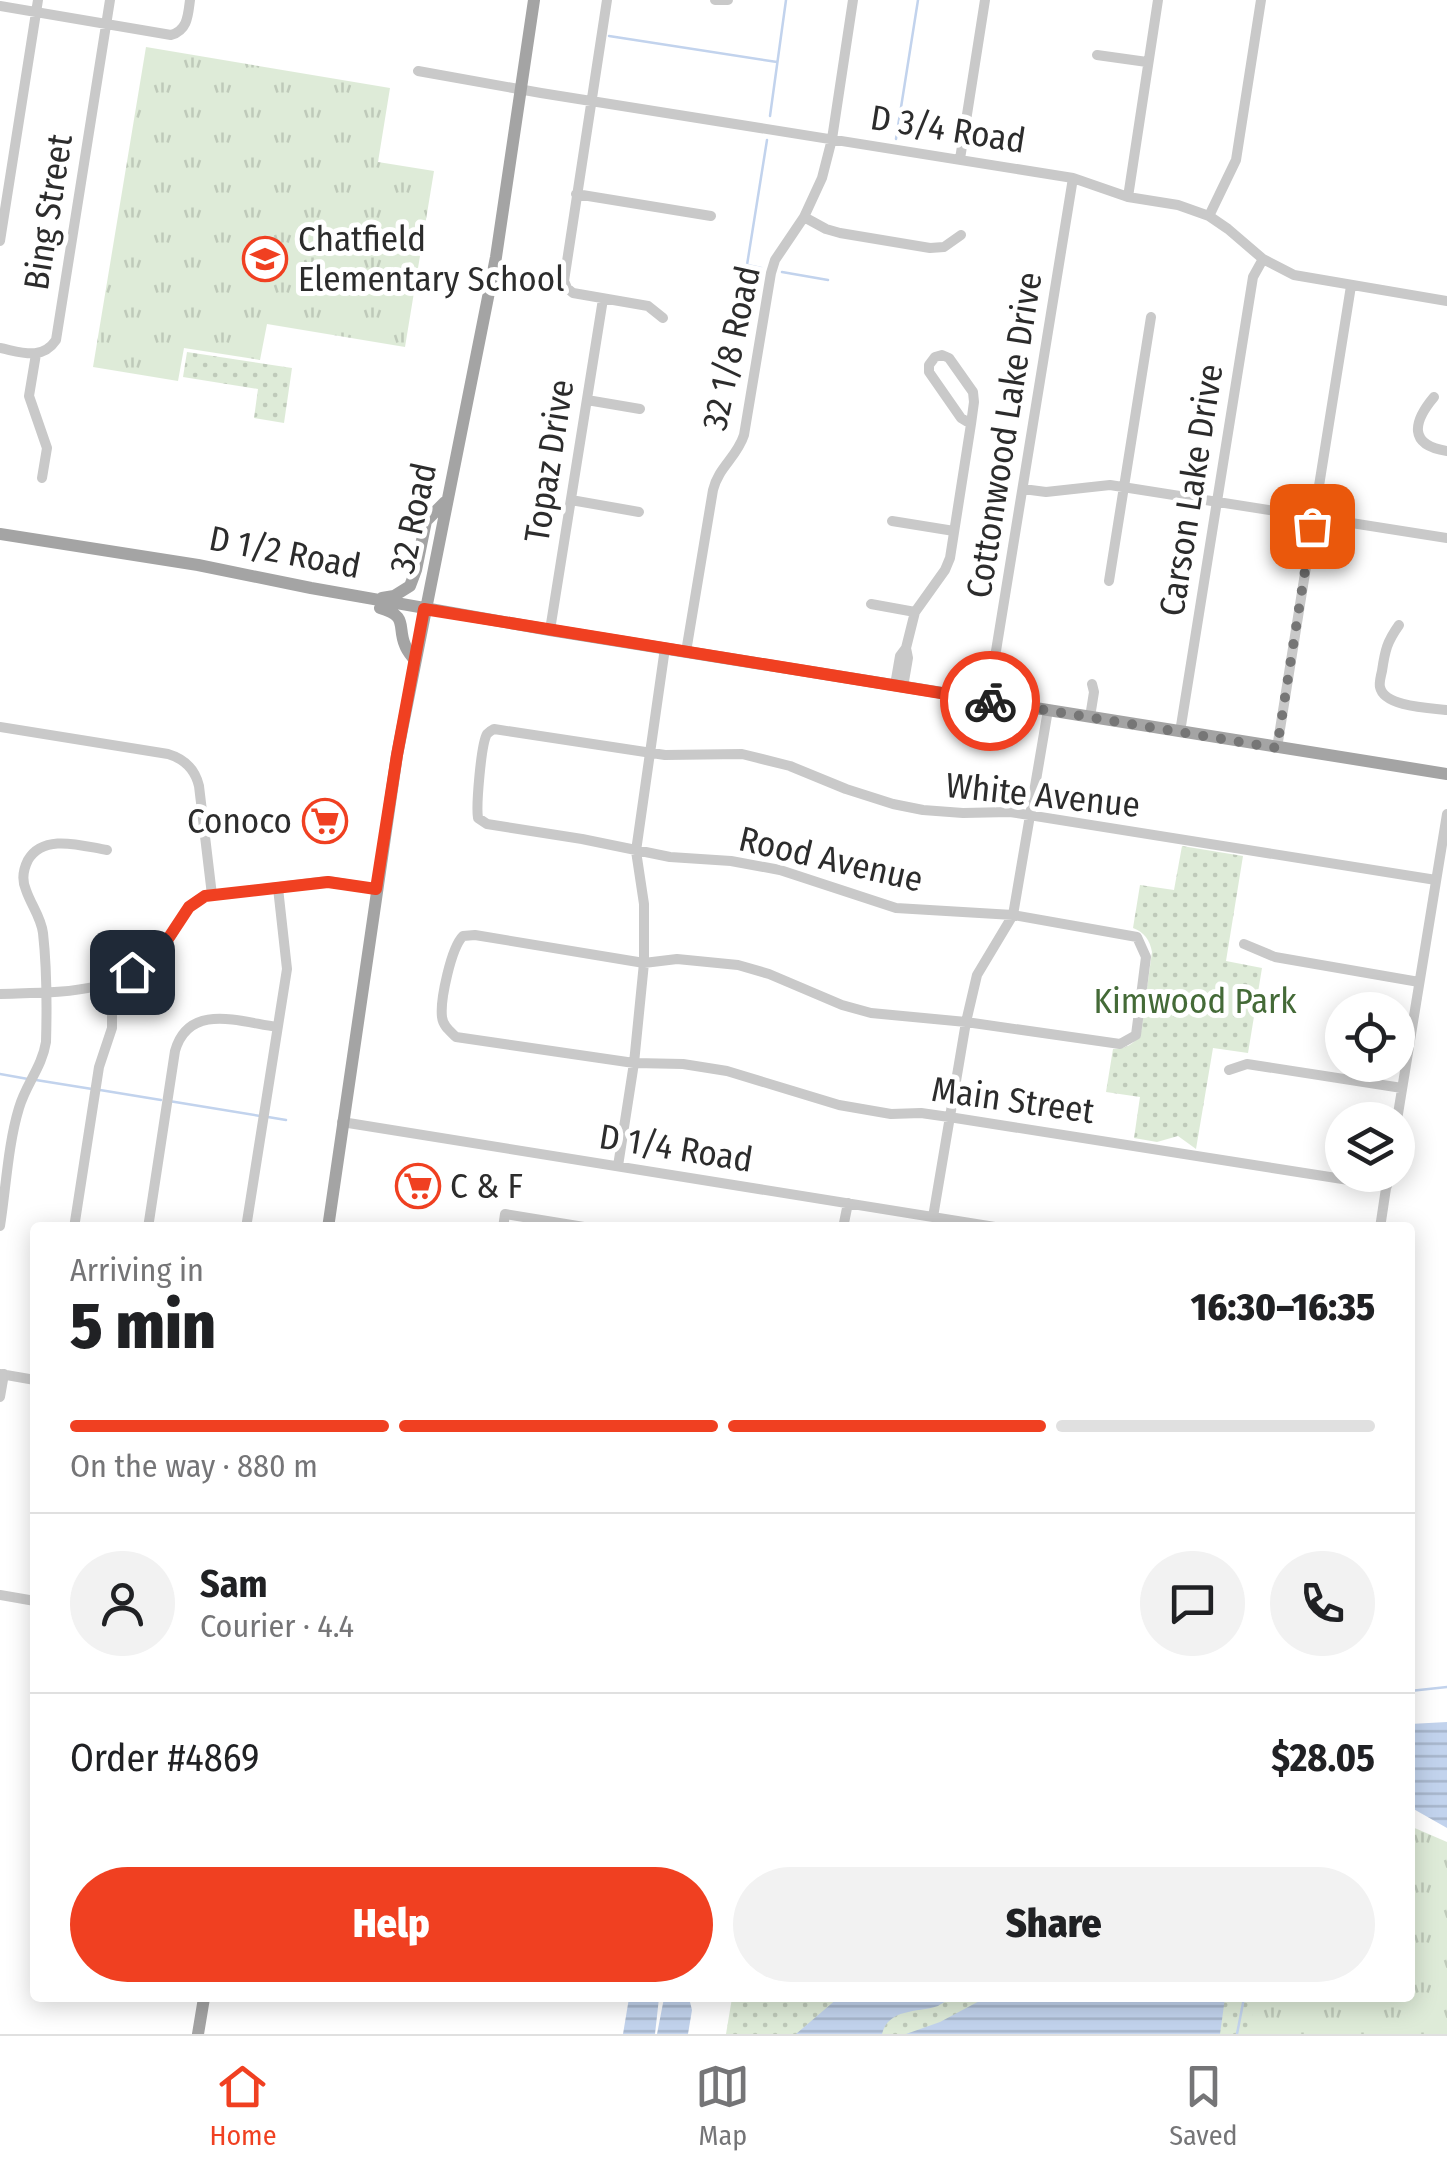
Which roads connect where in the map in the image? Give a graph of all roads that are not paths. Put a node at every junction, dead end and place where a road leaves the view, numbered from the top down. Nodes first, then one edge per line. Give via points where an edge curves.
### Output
1 (110, 0) edge
2 (190, 0) edge
3 (534, 0) edge
4 (607, 0) edge
5 (715, 0) edge
6 (728, 0) edge
7 (853, 0) edge
8 (985, 0) edge
9 (1158, 0) edge
10 (1261, 0) edge
11 (0, 6) edge
12 (37, 6) edge
13 (106, 23) junction
14 (1097, 55) dead end
15 (1147, 62) junction
16 (418, 70) dead end
17 (522, 90) junction
18 (590, 100) junction
19 (832, 138) junction
20 (960, 159) junction
21 (1073, 178) junction
22 (576, 194) junction
23 (1128, 197) junction
24 (710, 216) dead end
25 (1208, 216) junction
26 (804, 217) junction
27 (960, 236) dead end
28 (0, 241) edge
29 (1263, 259) junction
30 (1351, 286) junction
31 (603, 300) junction
32 (1447, 302) edge
33 (1151, 317) dead end
34 (663, 318) dead end
35 (0, 348) edge
36 (36, 354) junction
37 (1434, 397) dead end
38 (587, 400) junction
39 (640, 409) dead end
40 (971, 424) junction
41 (1447, 451) edge
42 (42, 478) dead end
43 (1124, 486) junction
44 (1024, 489) junction
45 (447, 500) junction
46 (571, 500) junction
47 (1217, 501) junction
48 (640, 512) dead end
49 (1314, 516) junction
50 (892, 521) dead end
51 (954, 531) junction
52 (0, 534) edge
53 (1447, 538) edge
54 (1109, 581) dead end
55 (347, 595) junction
56 (375, 600) junction
57 (871, 604) dead end
58 (424, 609) junction
59 (914, 612) junction
60 (1399, 626) dead end
61 (550, 630) junction
62 (665, 648) junction
63 (686, 652) junction
64 (414, 659) junction
65 (1092, 684) dead end
66 (899, 686) junction
67 (988, 700) junction
68 (1048, 710) junction
69 (1447, 710) edge
70 (1090, 718) junction
71 (0, 726) edge
72 (494, 728) joint
73 (1180, 732) junction
74 (1277, 748) junction
75 (649, 753) junction
76 (1447, 774) edge
77 (1447, 814) edge
78 (1031, 815) junction
79 (107, 850) dead end
80 (636, 851) junction
81 (1436, 880) junction
82 (278, 888) junction
83 (376, 889) junction
84 (212, 895) junction
85 (1013, 916) junction
86 (1244, 944) dead end
87 (644, 963) junction
88 (1419, 982) junction
89 (105, 984) junction
90 (0, 994) edge
91 (46, 994) junction
92 (966, 1022) junction
93 (278, 1028) junction
94 (634, 1063) junction
95 (1229, 1070) dead end
96 (1402, 1088) junction
97 (1400, 1102) edge
98 (949, 1117) junction
99 (342, 1122) junction
100 (618, 1166) junction
101 (1325, 1171) edge
102 (1386, 1192) edge
103 (848, 1203) junction
104 (933, 1217) junction
105 (75, 1222) edge
106 (149, 1222) edge
107 (247, 1222) edge
108 (329, 1222) edge
109 (504, 1222) edge
110 (554, 1222) edge
111 (844, 1222) edge
112 (964, 1222) edge
113 (1381, 1222) edge
114 (0, 1226) edge
115 (2, 1374) edge
116 (30, 1379) edge
117 (0, 1397) edge
118 (0, 1595) edge
119 (30, 1600) edge
120 (203, 2002) edge
121 (198, 2034) edge

1 - 13 street, Bing Street
2 - 13 street via 185,26 176,34
3 - 17 main road, 32 Road
4 - 18 street
5 - 6 street
7 - 19 street, 32 1/8 Road
8 - 20 street
9 - 15 street
10 - 25 street via 1236,160
11 - 12 street
12 - 13 street
12 - 28 street
13 - 36 street, Bing Street via 56,340
14 - 15 street
15 - 23 street
16 - 17 street, D 3/4 Road
17 - 18 street, D 3/4 Road
17 - 45 main road, 32 Road
18 - 19 street, D 3/4 Road
18 - 22 street
19 - 20 street, D 3/4 Road
19 - 26 street, 32 1/8 Road
20 - 21 street, D 3/4 Road
21 - 23 street, D 3/4 Road
21 - 44 street, Cottonwood Lake Drive
22 - 24 street
22 - 31 street via 564,282 573,294
23 - 25 street, D 3/4 Road
25 - 29 street, D 3/4 Road
26 - 27 street via 840,233 930,248
26 - 63 street, 32 1/8 Road via 771,273 744,436 713,490
29 - 30 street, D 3/4 Road via 1305,278
29 - 47 street, Carson Lake Drive via 1253,276
30 - 32 street, D 3/4 Road
30 - 49 street
31 - 34 street via 648,306
31 - 38 street, Topaz Drive
33 - 43 street
35 - 36 street
36 - 42 street, Bing Street via 29,396 47,448
37 - 41 street via 1422,412 1419,433 1429,448
38 - 39 street
38 - 46 street, Topaz Drive
40 - 40 street via 973,392 949,358 934,357 929,372
40 - 51 street
43 - 44 street
43 - 47 street
43 - 54 street
44 - 67 street, Cottonwood Lake Drive
45 - 56 main road via 426,520 410,586
45 - 58 main road, 32 Road
46 - 48 street
46 - 61 street, Topaz Drive
47 - 49 street
47 - 73 street, Carson Lake Drive
49 - 53 street
49 - 74 street
50 - 51 street
51 - 59 street via 945,570
52 - 55 main road, D 1/2 Road
55 - 56 main road, D 1/2 Road
55 - 64 main road via 391,611
56 - 58 main road, D 1/2 Road
57 - 59 street
58 - 61 main road, D 1/2 Road
58 - 64 main road, 32 Road
59 - 66 street
60 - 69 street via 1386,644 1381,692 1395,702
61 - 62 main road, D 1/2 Road
62 - 63 main road, D 1/2 Road
62 - 75 street
63 - 66 main road, D 1/2 Road
64 - 83 main road, 32 Road
65 - 70 street
66 - 67 main road, D 1/2 Road
67 - 68 main road, D 1/2 Road
68 - 70 main road, D 1/2 Road
68 - 78 street
70 - 73 main road, D 1/2 Road
71 - 84 street via 185,762 199,786
72 - 75 street, White Avenue
72 - 80 street, Rood Avenue via 484,745 478,818
73 - 74 main road, D 1/2 Road
74 - 76 main road, D 1/2 Road
75 - 78 street, White Avenue via 742,754 893,804
75 - 80 street
77 - 81 street
78 - 81 street, White Avenue
78 - 85 street
79 - 91 street via 49,844 26,866 24,886 42,928
80 - 85 street, Rood Avenue via 780,870 896,908
80 - 87 street
81 - 88 street
82 - 83 street via 328,882
82 - 84 street
82 - 93 street via 287,969
83 - 99 main road, 32 Road
84 - 89 street via 189,907 150,959
85 - 92 street via 977,975
85 - 92 street, Rood Avenue via 1137,937 1146,957 1136,1035 1120,1044
86 - 88 street via 1275,957
87 - 92 street via 738,965 870,1013
87 - 94 street
87 - 94 street, Main Street via 463,936 452,954 442,1019 456,1037
88 - 96 street
89 - 91 street
89 - 105 street via 112,1028 99,1066
90 - 91 street
91 - 114 street via 45,1052 17,1115
92 - 98 street
93 - 106 street via 212,1018 183,1033
93 - 107 street
94 - 98 street, Main Street via 727,1071 839,1105
94 - 100 street
95 - 96 street via 1247,1064
96 - 97 street
98 - 101 street, Main Street
98 - 104 street
99 - 100 street, D 1/4 Road
99 - 108 main road, 32 Road
100 - 103 street, D 1/4 Road
102 - 113 street
103 - 104 street, D 1/4 Road
103 - 111 street
104 - 112 street, D 1/4 Road
109 - 110 street via 506,1214
115 - 116 street
115 - 117 street
118 - 119 street
120 - 121 main road

